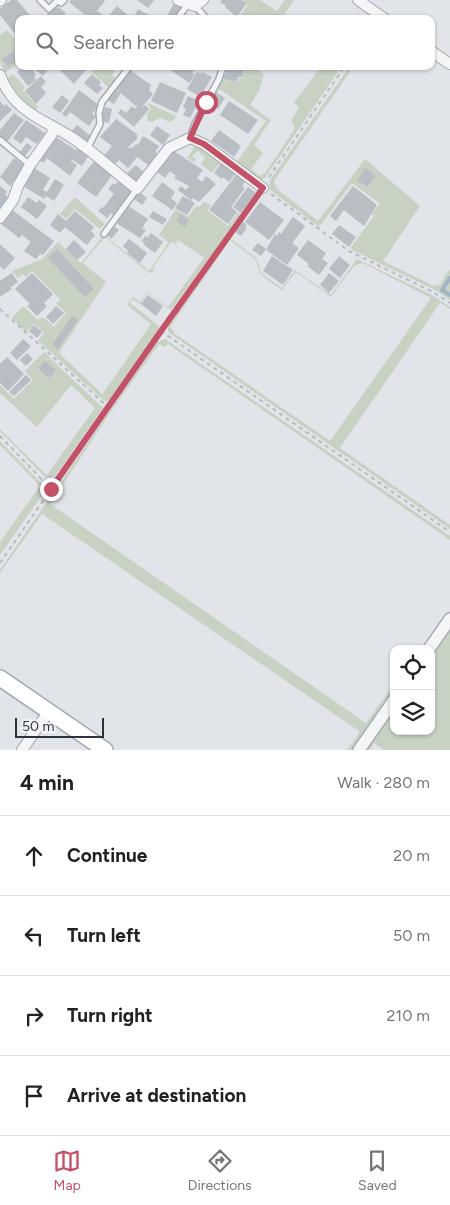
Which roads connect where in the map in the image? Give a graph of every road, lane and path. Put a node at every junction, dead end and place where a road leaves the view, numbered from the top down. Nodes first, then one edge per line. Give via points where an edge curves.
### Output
1 (40, 0) edge
2 (64, 0) edge
3 (358, 0) edge
4 (191, 2) edge
5 (180, 15) edge
6 (203, 15) edge
7 (379, 15) edge
8 (435, 54) edge
9 (450, 64) edge
10 (127, 70) edge
11 (222, 70) edge
12 (343, 70) edge
13 (0, 75) edge
14 (53, 128) junction
15 (190, 138) junction
16 (0, 140) edge
17 (86, 149) junction
18 (30, 165) junction
19 (263, 188) junction
20 (138, 190) junction
21 (0, 218) edge
22 (104, 234) dead end
23 (450, 303) edge
24 (0, 309) edge
25 (161, 331) junction
26 (108, 407) junction
27 (0, 436) edge
28 (51, 489) junction
29 (450, 532) edge
30 (0, 563) edge
31 (450, 619) edge
32 (432, 645) edge
33 (0, 678) edge
34 (390, 706) edge
35 (49, 711) junction
36 (22, 750) edge
37 (104, 750) edge
38 (359, 750) edge

1 - 2 lane via 49,9 58,0 61,3
3 - 7 street
4 - 5 lane
4 - 6 lane
8 - 9 street
10 - 17 lane via 102,102 100,124
11 - 15 lane
12 - 19 path
13 - 14 street via 6,90 15,100
14 - 17 street
14 - 18 street
15 - 19 street via 204,144
15 - 20 street via 165,152
16 - 18 lane
17 - 20 street
18 - 21 street
19 - 23 path via 349,251
19 - 25 path
20 - 22 lane
24 - 26 path
25 - 26 path
25 - 29 path
26 - 28 path
27 - 28 path
28 - 30 path
31 - 32 street
33 - 35 main road
34 - 38 street
35 - 36 street
35 - 37 main road

